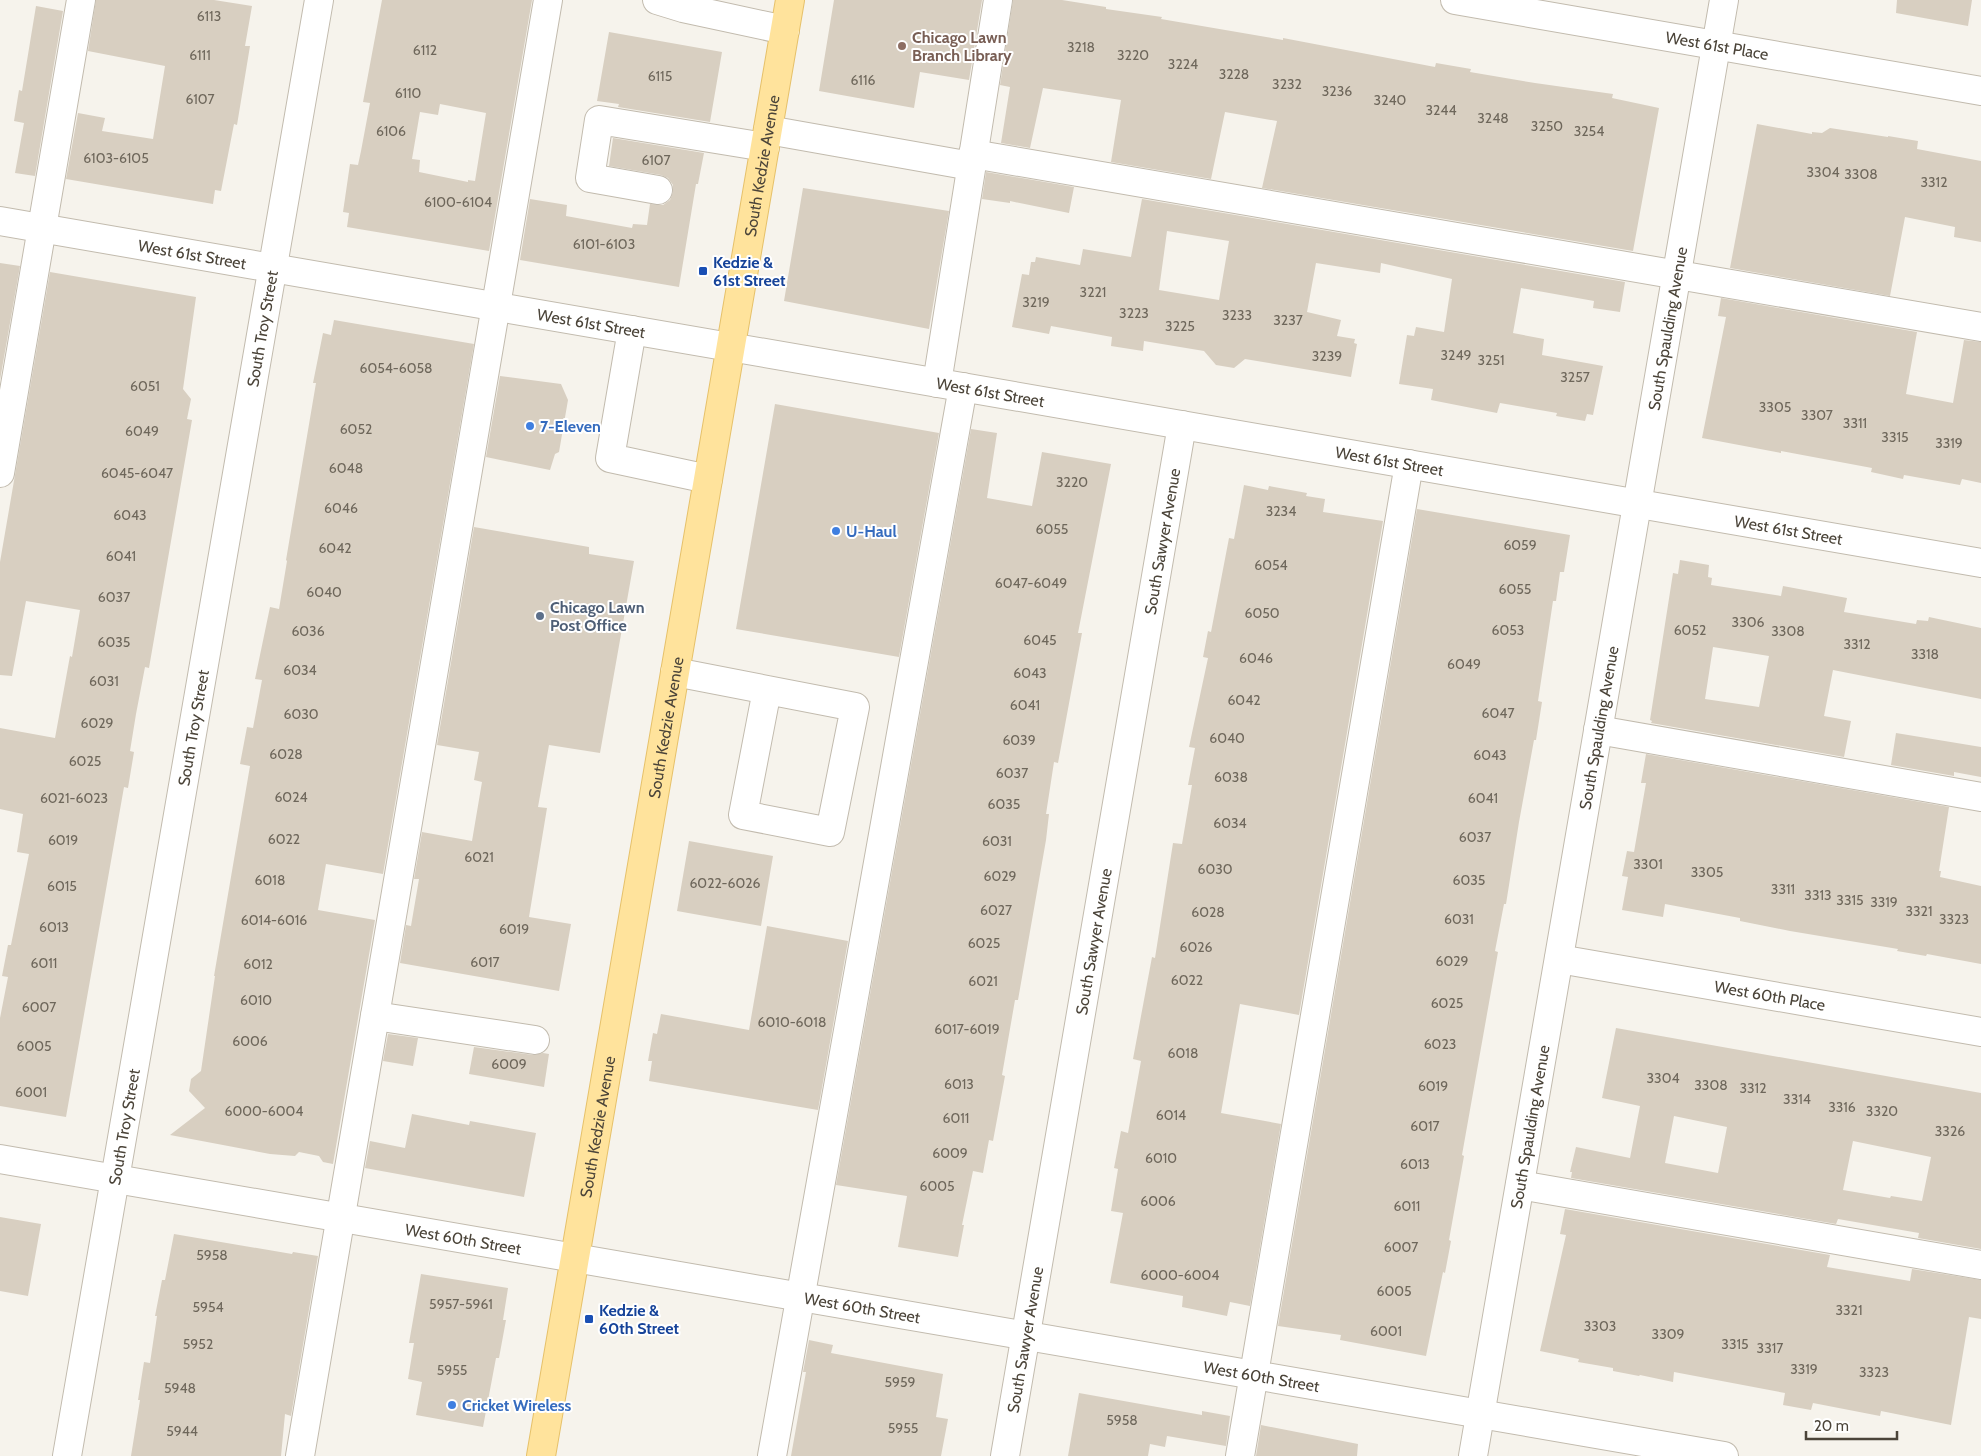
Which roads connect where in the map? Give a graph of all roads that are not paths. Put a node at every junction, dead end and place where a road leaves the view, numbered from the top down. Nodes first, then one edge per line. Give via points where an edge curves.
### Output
1 (81, 0) edge
2 (319, 0) edge
3 (548, 0) edge
4 (657, 0) edge
5 (790, 0) edge
6 (998, 0) edge
7 (1455, 0) edge
8 (1724, 0) edge
9 (785, 30) junction
10 (1716, 45) junction
11 (1981, 91) edge
12 (767, 138) junction
13 (972, 160) junction
14 (658, 190) dead end
15 (0, 221) edge
16 (42, 228) junction
17 (272, 268) junction
18 (1677, 275) junction
19 (496, 307) junction
20 (1981, 327) edge
21 (632, 330) junction
22 (731, 347) junction
23 (937, 383) junction
24 (963, 387) junction
25 (1182, 425) junction
26 (1408, 464) junction
27 (0, 473) edge
28 (708, 480) junction
29 (1637, 504) junction
30 (1981, 563) edge
31 (675, 672) junction
32 (767, 690) junction
33 (1598, 730) junction
34 (1981, 797) edge
35 (1558, 959) junction
36 (375, 1016) junction
37 (1981, 1032) edge
38 (534, 1040) dead end
39 (0, 1159) edge
40 (115, 1178) junction
41 (1520, 1185) junction
42 (341, 1218) junction
43 (575, 1258) junction
44 (1981, 1265) edge
45 (801, 1297) junction
46 (1026, 1336) junction
47 (1254, 1375) junction
48 (1480, 1414) junction
49 (67, 1456) edge
50 (300, 1456) edge
51 (540, 1456) edge
52 (772, 1456) edge
53 (1005, 1456) edge
54 (1240, 1456) edge
55 (1473, 1456) edge
56 (1724, 1456) edge

1 - 16 street
2 - 17 street, South Troy Street
3 - 19 street
4 - 9 street
5 - 9 main road, South Kedzie Avenue
6 - 13 street
7 - 10 street, West 61st Place
8 - 10 street, South Spaulding Avenue
9 - 12 main road, South Kedzie Avenue
10 - 11 street, West 61st Place
10 - 18 street, South Spaulding Avenue
12 - 13 street
12 - 14 street via 599,120 590,178
12 - 22 main road, South Kedzie Avenue
13 - 18 street
13 - 23 street
15 - 16 street, West 61st Street
16 - 17 street, West 61st Street
16 - 27 street
17 - 19 street, West 61st Street
17 - 40 street, South Troy Street
18 - 20 street
18 - 29 street, South Spaulding Avenue
19 - 21 street, West 61st Street
19 - 36 street
21 - 22 street, West 61st Street
21 - 28 street via 610,458
22 - 23 street, West 61st Street
22 - 28 main road, South Kedzie Avenue
23 - 24 street, West 61st Street
24 - 25 street, West 61st Street
24 - 45 street
25 - 26 street, West 61st Street
25 - 46 street, South Sawyer Avenue
26 - 29 street, West 61st Street
26 - 47 street
28 - 31 main road, South Kedzie Avenue
29 - 30 street, West 61st Street
29 - 33 street, South Spaulding Avenue
31 - 32 street
31 - 43 main road, South Kedzie Avenue
32 - 32 street via 743,815 830,832 855,707
33 - 34 street
33 - 35 street, South Spaulding Avenue
35 - 37 street, West 60th Place
35 - 41 street, South Spaulding Avenue
36 - 38 street
36 - 42 street
39 - 40 street, West 60th Street
40 - 42 street, West 60th Street
40 - 49 street, South Troy Street
41 - 44 street
41 - 48 street, South Spaulding Avenue
42 - 43 street, West 60th Street
42 - 50 street
43 - 45 street, West 60th Street
43 - 51 main road, South Kedzie Avenue
45 - 46 street, West 60th Street
45 - 52 street
46 - 47 street, West 60th Street
46 - 53 street, South Sawyer Avenue
47 - 48 street, West 60th Street
47 - 54 street
48 - 55 street, South Spaulding Avenue
48 - 56 street, West 60th Street

